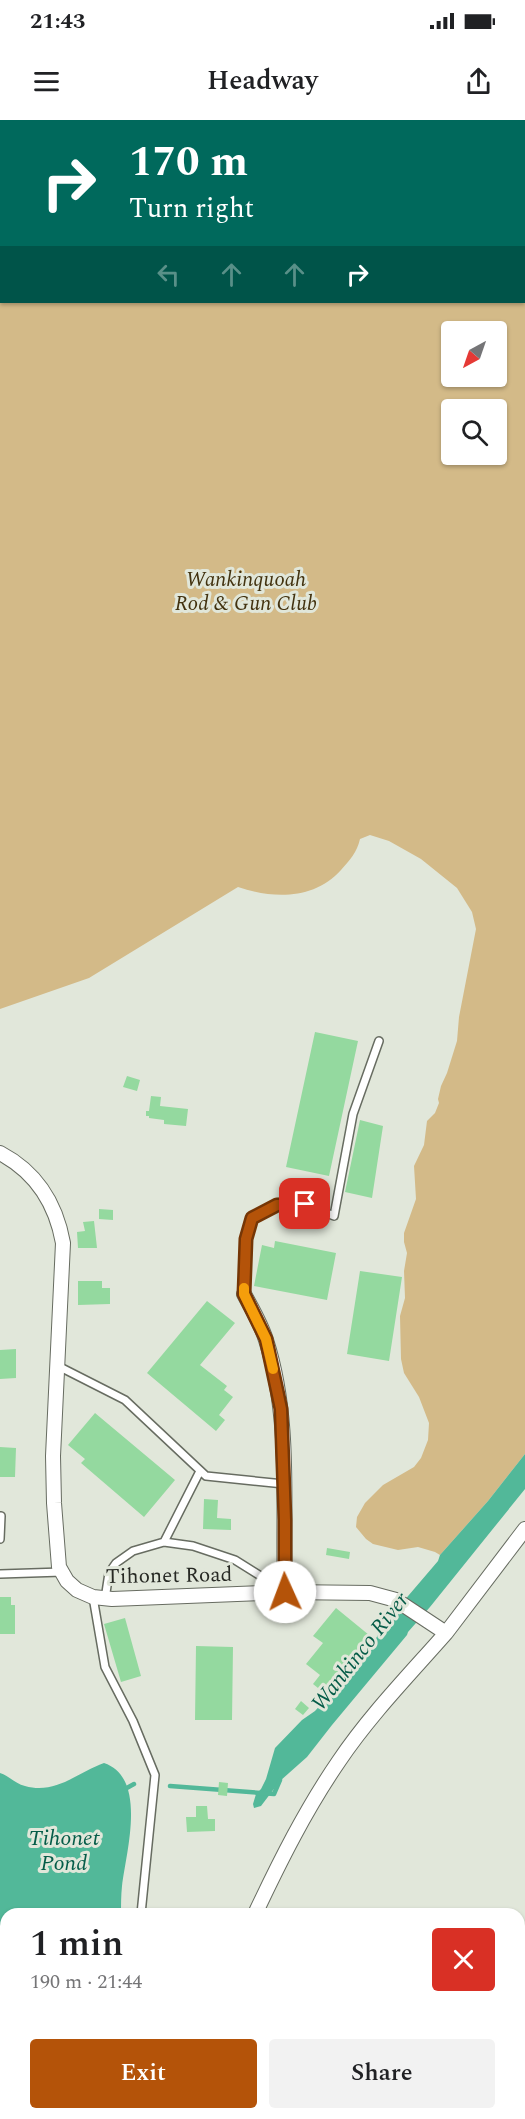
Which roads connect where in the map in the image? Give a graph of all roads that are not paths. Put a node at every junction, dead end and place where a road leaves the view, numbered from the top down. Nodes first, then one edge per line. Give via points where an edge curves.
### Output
1 (379, 1041) dead end
2 (0, 1153) edge
3 (244, 1294) joint
4 (58, 1366) junction
5 (200, 1471) junction
6 (284, 1484) junction
7 (1, 1516) edge
8 (523, 1536) edge
9 (0, 1539) edge
10 (164, 1542) junction
11 (62, 1572) junction
12 (0, 1574) edge
13 (285, 1592) junction
14 (99, 1598) junction
15 (446, 1633) junction
16 (142, 1908) edge
17 (258, 1908) edge

1 - 3 lane via 353,1114 334,1216 305,1204 277,1205 252,1218 246,1239
2 - 4 street via 34,1179 58,1219 63,1243
3 - 6 street via 266,1339 281,1409
4 - 5 lane via 125,1400
4 - 11 street via 53,1456
5 - 6 lane via 206,1476
5 - 10 lane
6 - 13 street
7 - 9 lane
8 - 15 street
10 - 13 lane via 193,1546 235,1560
10 - 14 lane via 133,1551 116,1563
11 - 12 lane
11 - 14 street, Tihonet Road via 77,1590
13 - 14 street, Tihonet Road
13 - 15 street, Tihonet Road via 370,1593 396,1600
14 - 16 lane via 105,1667 155,1776
15 - 17 street via 341,1758 281,1859

